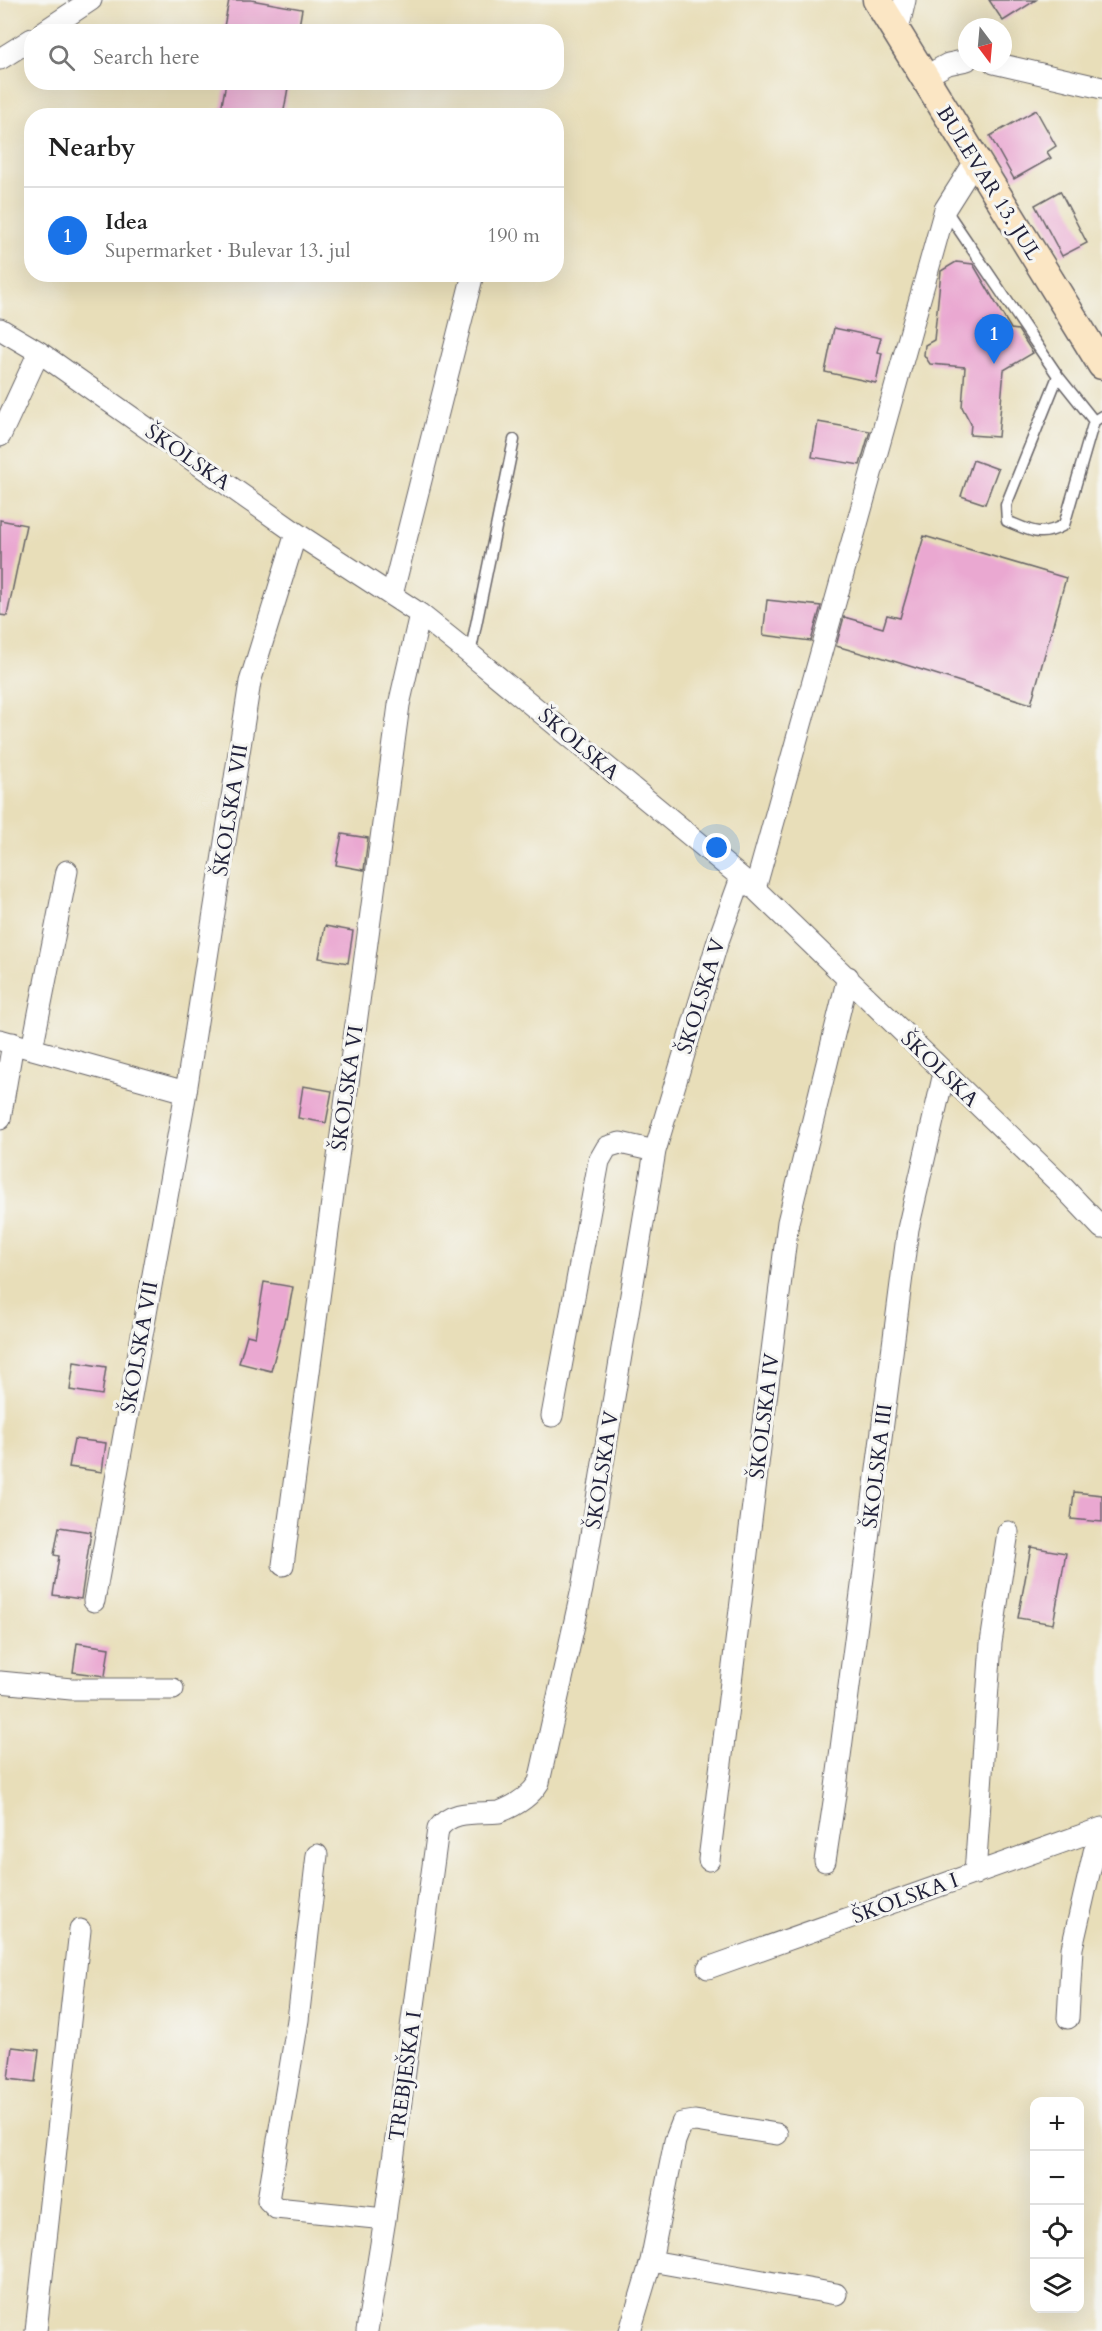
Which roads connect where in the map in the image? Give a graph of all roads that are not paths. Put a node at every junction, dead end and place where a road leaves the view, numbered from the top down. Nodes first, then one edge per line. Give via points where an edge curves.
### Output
1 (91, 0) edge
2 (877, 0) edge
3 (905, 0) edge
4 (55, 24) edge
5 (897, 34) junction
6 (24, 44) edge
7 (0, 59) edge
8 (958, 62) edge
9 (1012, 67) edge
10 (924, 77) junction
11 (1102, 88) edge
12 (976, 159) junction
13 (945, 209) junction
14 (471, 282) edge
15 (0, 329) edge
16 (39, 352) junction
17 (1102, 365) edge
18 (1058, 376) junction
19 (1098, 418) edge
20 (0, 436) edge
21 (514, 440) dead end
22 (296, 533) junction
23 (392, 595) junction
24 (420, 614) junction
25 (470, 654) junction
26 (67, 871) dead end
27 (748, 884) junction
28 (848, 977) junction
29 (15, 1044) edge
30 (944, 1073) junction
31 (186, 1092) junction
32 (0, 1119) edge
33 (655, 1151) junction
34 (1102, 1228) edge
35 (552, 1416) dead end
36 (1008, 1532) dead end
37 (283, 1564) dead end
38 (94, 1601) dead end
39 (0, 1682) edge
40 (173, 1689) dead end
41 (444, 1821) joint
42 (1102, 1828) edge
43 (1102, 1836) edge
44 (317, 1855) dead end
45 (709, 1860) dead end
46 (825, 1861) dead end
47 (975, 1874) junction
48 (80, 1930) dead end
49 (708, 1968) dead end
50 (1068, 2018) dead end
51 (777, 2134) dead end
52 (385, 2219) junction
53 (651, 2261) junction
54 (836, 2294) dead end
55 (36, 2331) edge
56 (367, 2331) edge
57 (630, 2331) edge

1 - 4 street
2 - 5 street, BULEVAR 13. JUL
3 - 5 street
5 - 10 street, BULEVAR 13. JUL
6 - 7 street
8 - 10 street
9 - 11 street
10 - 12 street, BULEVAR 13. JUL
12 - 13 street, ŠKOLSKA V
12 - 17 street, BULEVAR 13. JUL
13 - 18 lane
13 - 27 street, ŠKOLSKA V
14 - 23 street
15 - 16 street, ŠKOLSKA
16 - 20 street
16 - 22 street, ŠKOLSKA
18 - 19 lane
18 - 19 lane via 1006,505 1007,521 1037,534 1064,525
21 - 25 lane
22 - 23 street, ŠKOLSKA
22 - 31 street, ŠKOLSKA VII via 250,682
23 - 24 street, ŠKOLSKA
24 - 25 street, ŠKOLSKA
24 - 37 street, ŠKOLSKA VI via 399,705
25 - 27 street, ŠKOLSKA
26 - 29 street
27 - 28 street, ŠKOLSKA
27 - 33 street, ŠKOLSKA V via 717,944
28 - 30 street, ŠKOLSKA
28 - 45 street, ŠKOLSKA IV via 788,1222
29 - 31 street
29 - 32 street
30 - 34 street, ŠKOLSKA
30 - 46 street, ŠKOLSKA III via 908,1229
31 - 38 street, ŠKOLSKA VII
33 - 35 street via 620,1143 607,1147 599,1161
33 - 41 street, ŠKOLSKA V via 582,1589 539,1782 525,1798 499,1812 453,1815
36 - 47 street via 991,1643
39 - 40 street via 70,1689
41 - 52 street, TREBJEŠKA I via 438,1829
42 - 47 street, ŠKOLSKA I
43 - 50 street via 1094,1852 1072,1948
44 - 52 street via 298,2020 268,2200 276,2208
47 - 49 street, ŠKOLSKA I
48 - 55 street
51 - 53 street via 695,2121 682,2123
52 - 56 street, TREBJEŠKA I
53 - 54 street
53 - 57 street

